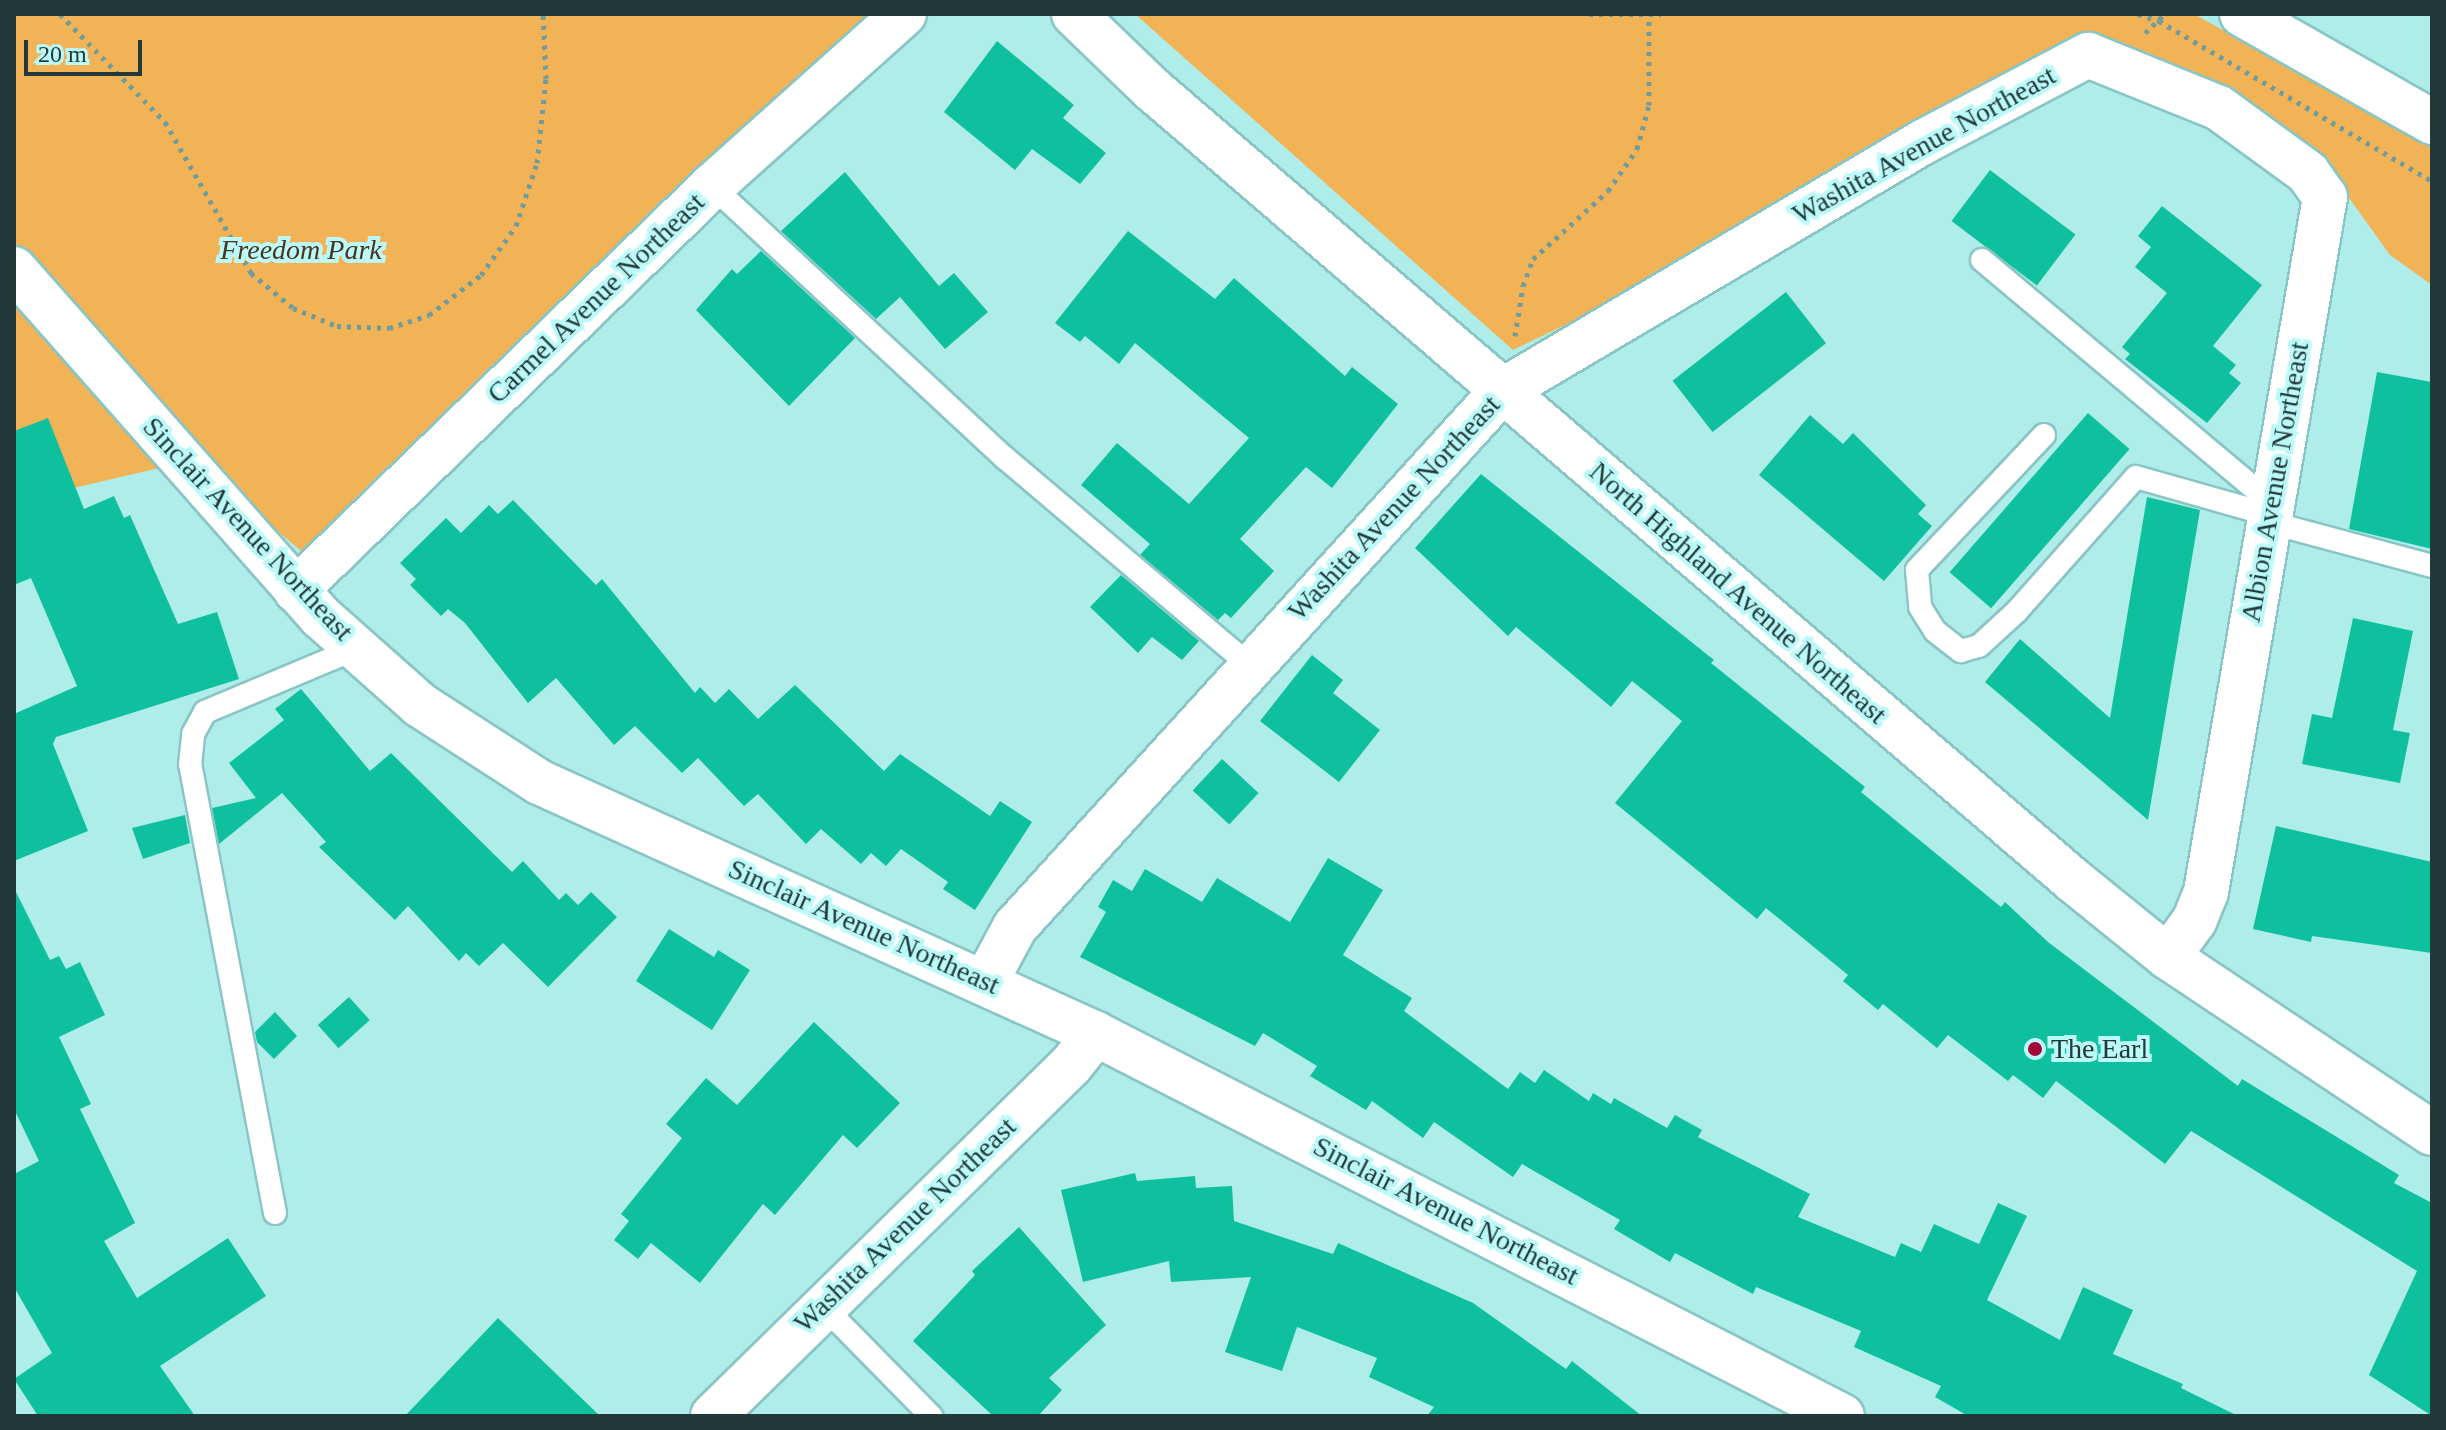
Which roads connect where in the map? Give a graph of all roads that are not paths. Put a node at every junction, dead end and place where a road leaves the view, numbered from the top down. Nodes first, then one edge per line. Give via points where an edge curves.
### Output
1 (904, 14) edge
2 (1074, 14) edge
3 (2242, 14) edge
4 (2161, 84) joint
5 (2432, 122) edge
6 (712, 186) junction
7 (1982, 260) dead end
8 (14, 269) edge
9 (1502, 391) junction
10 (2044, 435) dead end
11 (2270, 513) junction
12 (2432, 566) edge
13 (296, 590) junction
14 (357, 648) junction
15 (1250, 666) junction
16 (2168, 957) junction
17 (986, 981) junction
18 (1096, 1034) junction
19 (2432, 1133) edge
20 (275, 1213) dead end
21 (822, 1305) junction
22 (713, 1416) edge
23 (931, 1416) edge
24 (1842, 1416) edge

1 - 6 main road, Carmel Avenue Northeast
2 - 9 main road, North Highland Avenue Northeast via 1153,90
3 - 5 main road
4 - 9 main road, Washita Avenue Northeast via 2088,55 1923,142
4 - 11 main road, Albion Avenue Northeast via 2219,108 2308,173 2325,197
6 - 13 main road, Carmel Avenue Northeast
6 - 15 lane via 1005,458
7 - 11 lane
8 - 13 main road, Sinclair Avenue Northeast
9 - 15 main road, Washita Avenue Northeast
9 - 16 main road, North Highland Avenue Northeast
10 - 11 lane via 1917,570 1920,607 1935,631 1961,651 1979,646 2017,611 2136,477
11 - 12 lane
11 - 16 main road, Albion Avenue Northeast via 2206,892 2194,921
13 - 14 main road, Sinclair Avenue Northeast
14 - 17 main road, Sinclair Avenue Northeast via 420,705 539,782
14 - 20 lane via 205,712 193,734 190,765
15 - 17 main road, Washita Avenue Northeast via 1015,927
16 - 19 main road, North Highland Avenue Northeast
17 - 18 main road, Sinclair Avenue Northeast
18 - 21 main road, Washita Avenue Northeast via 1071,1065
18 - 24 main road, Sinclair Avenue Northeast
21 - 22 main road, Washita Avenue Northeast
21 - 23 lane

